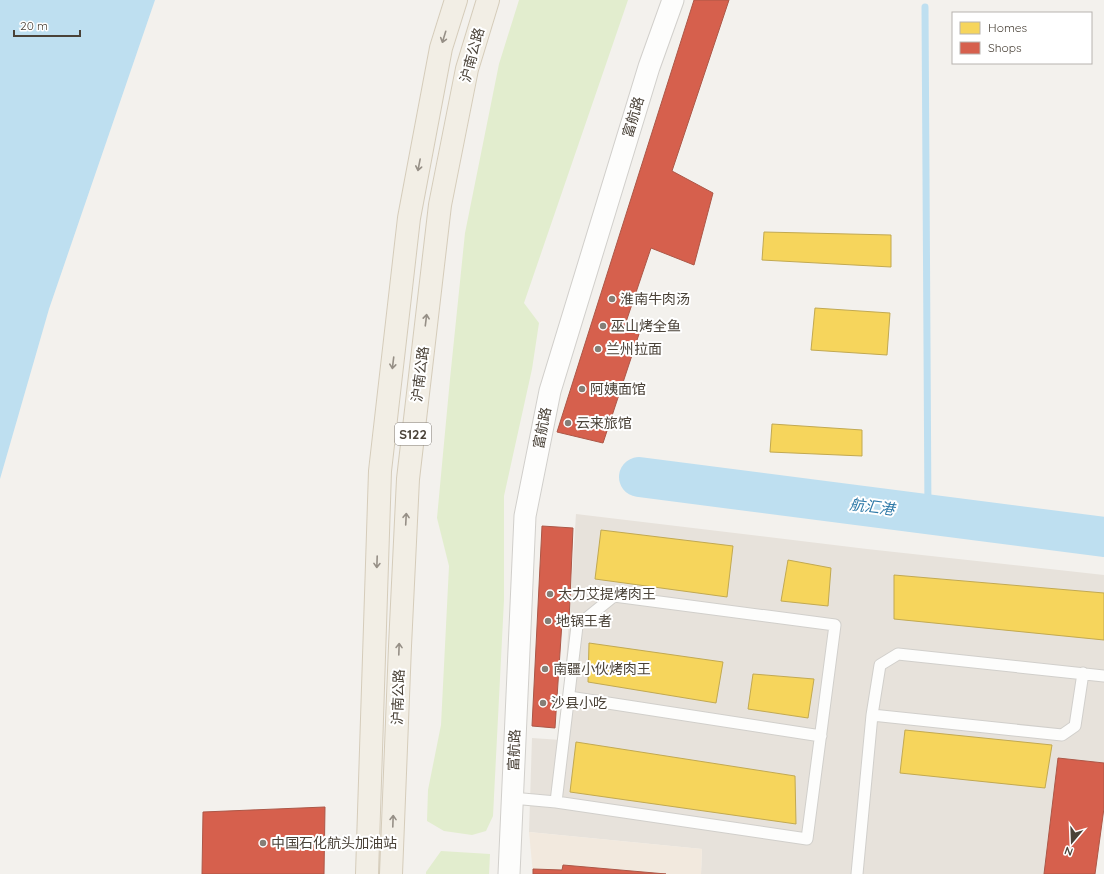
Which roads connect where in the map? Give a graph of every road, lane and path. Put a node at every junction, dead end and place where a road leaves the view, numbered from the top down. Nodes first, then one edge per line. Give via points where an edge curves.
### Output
1 (456, 0) edge
2 (488, 0) edge
3 (673, 0) edge
4 (1083, 674) junction
5 (1104, 676) edge
6 (569, 697) junction
7 (872, 715) junction
8 (820, 736) junction
9 (512, 798) junction
10 (556, 802) junction
11 (367, 874) edge
12 (391, 874) edge
13 (509, 874) edge
14 (857, 874) edge

1 -> 11 main road, 沪南公路 / S122 via 441,48 409,218 380,471
12 -> 2 main road, 沪南公路 / S122 via 408,479 440,205 467,69
3 - 9 street, 富航路 via 648,67 548,398 524,516
4 - 5 lane
4 - 7 lane via 898,654 880,665
4 - 7 lane via 1075,726 1062,735
6 - 8 lane
6 - 8 lane via 577,626 614,596 835,625
6 - 10 lane
7 - 14 lane
8 - 10 lane via 807,839
9 - 10 lane
9 - 13 street, 富航路

